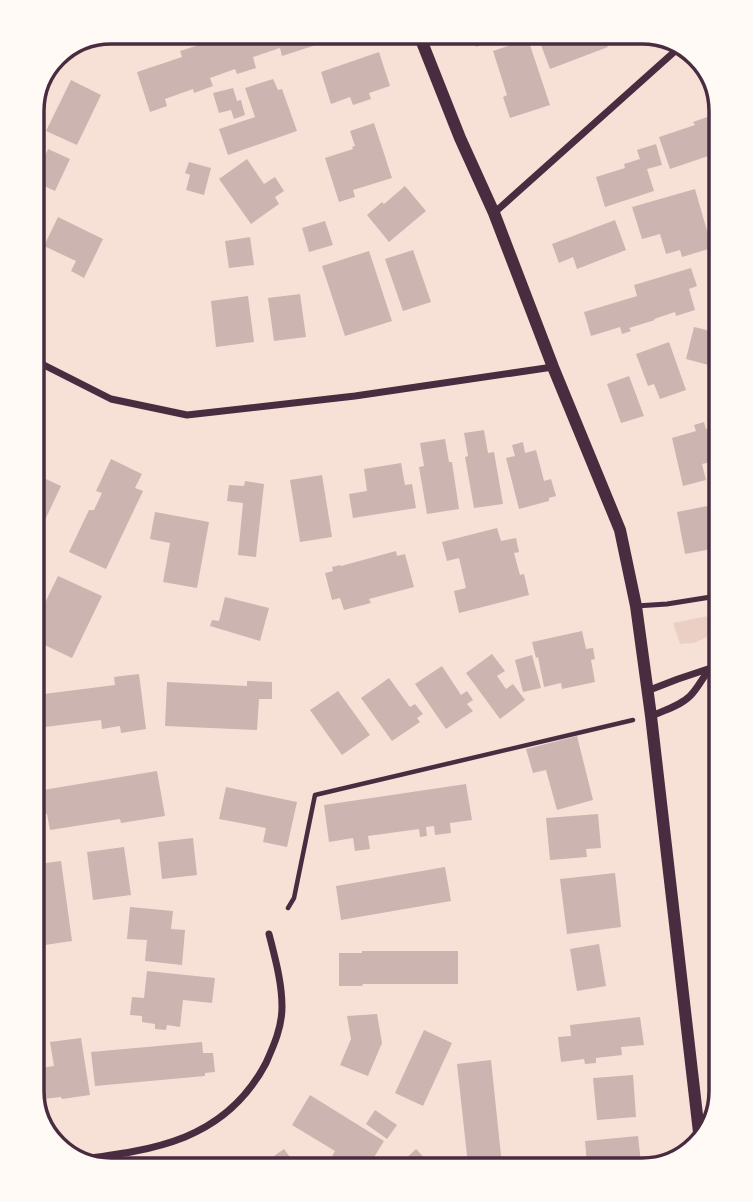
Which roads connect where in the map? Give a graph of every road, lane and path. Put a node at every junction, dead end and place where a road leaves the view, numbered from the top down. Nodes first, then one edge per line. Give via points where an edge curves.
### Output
1 (423, 44) edge
2 (674, 52) edge
3 (494, 213) junction
4 (44, 365) edge
5 (553, 367) junction
6 (709, 597) edge
7 (636, 606) junction
8 (708, 669) joint
9 (647, 691) junction
10 (650, 716) junction
11 (288, 908) dead end
12 (268, 934) dead end
13 (698, 1127) edge
14 (98, 1157) edge

1 - 3 street
2 - 3 street
3 - 5 street
4 - 5 street via 111,399 187,415
5 - 7 street via 620,530
6 - 7 lane
7 - 9 street
8 - 9 street
8 - 10 street via 690,696
9 - 10 street
10 - 11 path via 315,795 295,898
10 - 13 street
12 - 14 street via 281,983 281,1026 261,1071 239,1100 201,1130 177,1140

